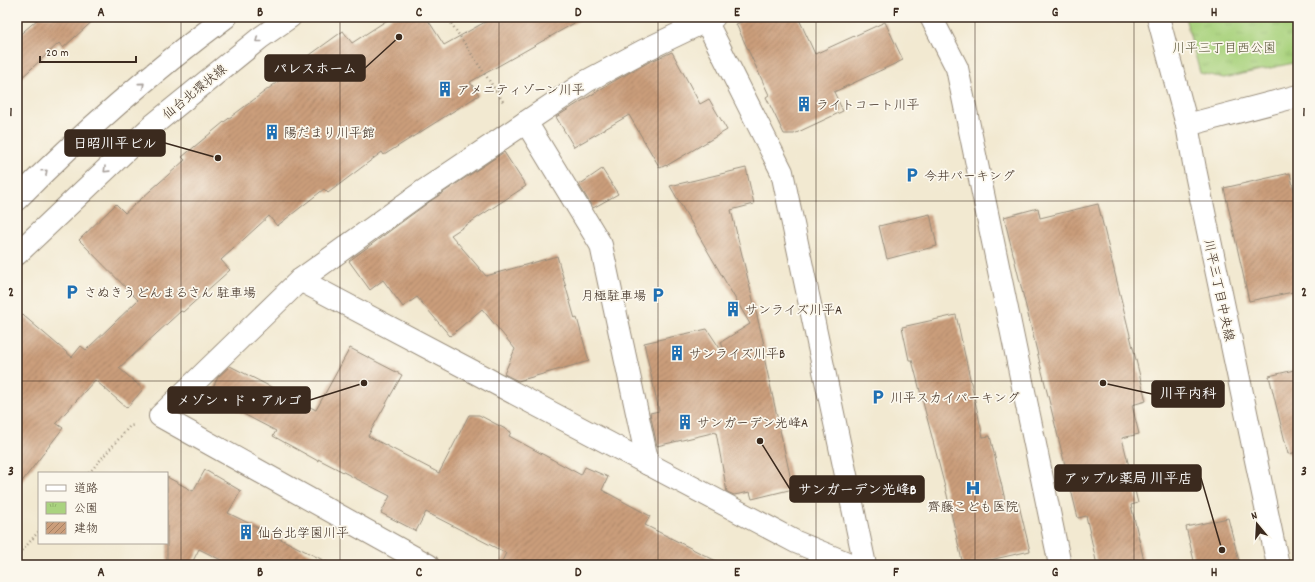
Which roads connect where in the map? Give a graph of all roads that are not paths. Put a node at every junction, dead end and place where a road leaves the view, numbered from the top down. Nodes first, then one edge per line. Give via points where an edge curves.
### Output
1 (226, 17) edge
2 (290, 17) edge
3 (931, 17) edge
4 (1158, 17) edge
5 (710, 19) edge
6 (1298, 96) edge
7 (523, 125) junction
8 (1187, 125) junction
9 (17, 199) edge
10 (17, 254) edge
11 (300, 280) junction
12 (648, 464) junction
13 (428, 565) edge
14 (852, 565) edge
15 (865, 565) edge
16 (1060, 565) edge
17 (1278, 565) edge

9 -> 1 street via 108,113
2 -> 10 street, 仙台北環状線 via 152,125
3 - 16 street via 957,68
4 - 8 street, 川平三丁目中央線
5 - 7 street via 587,81
5 - 15 street via 782,172
6 - 8 street
7 - 11 street via 422,192
7 - 12 street via 601,245
8 - 17 street, 川平三丁目中央線
11 - 12 street
11 - 13 street via 160,416
12 - 14 street via 796,542

